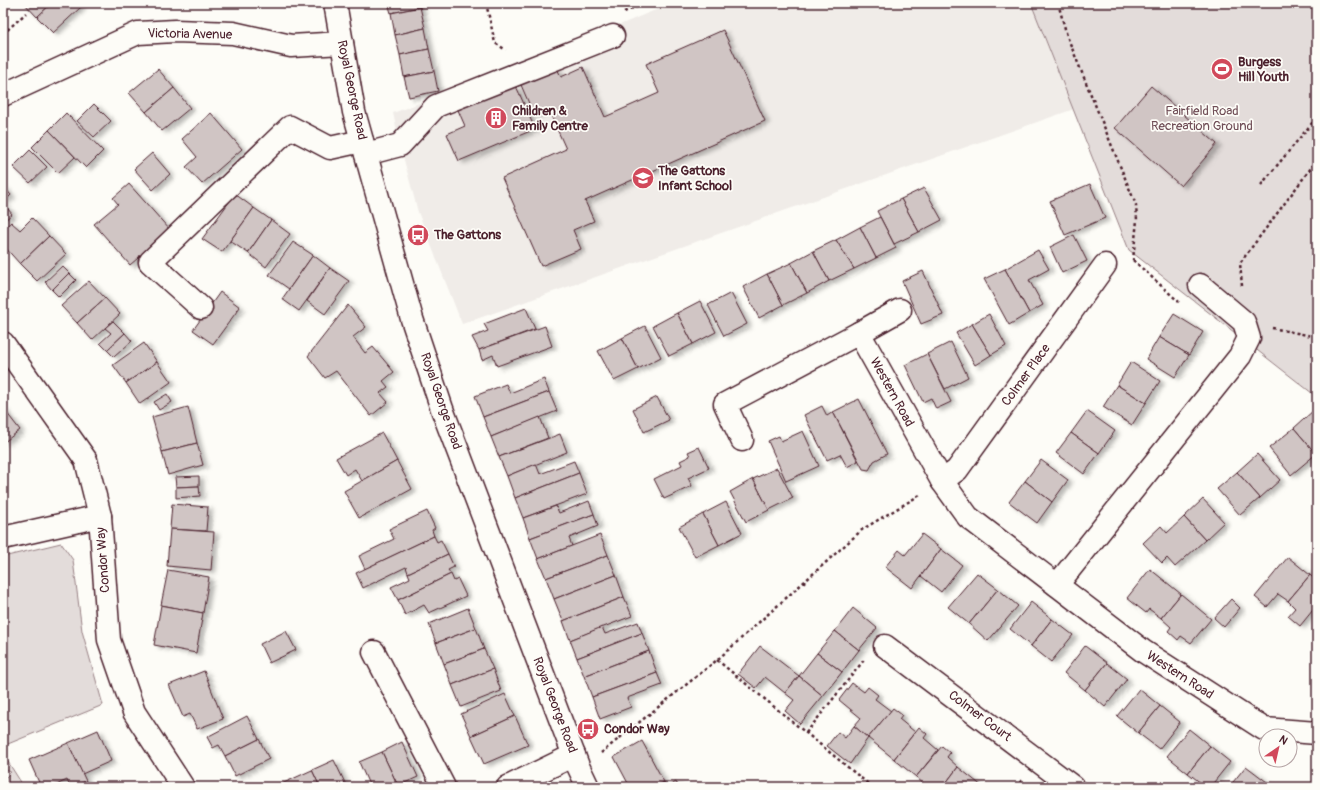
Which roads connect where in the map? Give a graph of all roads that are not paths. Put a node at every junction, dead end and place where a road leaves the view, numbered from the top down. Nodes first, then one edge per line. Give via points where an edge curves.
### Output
1 (335, 3) edge
2 (613, 36) dead end
3 (342, 43) junction
4 (3, 95) edge
5 (364, 148) junction
6 (1105, 265) dead end
7 (1200, 285) dead end
8 (201, 308) dead end
9 (900, 310) dead end
10 (860, 333) junction
11 (3, 343) edge
12 (742, 440) dead end
13 (942, 481) junction
14 (100, 516) junction
15 (3, 538) edge
16 (1057, 585) junction
17 (886, 646) road end
18 (374, 652) dead end
19 (1317, 733) edge
20 (576, 760) junction
21 (183, 787) edge
22 (444, 787) edge
23 (508, 787) edge
24 (588, 787) edge
25 (1073, 787) edge

1 - 3 street, Royal George Road
2 - 5 street via 436,106 400,145
3 - 4 street, Victoria Avenue via 291,46 233,34 175,31 138,33
3 - 5 street, Royal George Road via 354,112
5 - 8 street via 330,148 290,127 150,262
5 - 20 street, Royal George Road via 412,318 442,409
6 - 13 street, Colmer Place via 957,470
7 - 16 street via 1244,322 1249,338 1240,356
9 - 10 street
10 - 12 street via 725,404
10 - 13 street, Western Road
11 - 14 street, Condor Way via 86,460
13 - 16 street, Western Road via 968,517
14 - 15 street
14 - 21 street, Condor Way via 109,640 134,712
16 - 19 street, Western Road via 1143,651 1264,729
17 - 25 street, Colmer Court
18 - 22 street
20 - 23 street
20 - 24 street, Royal George Road

